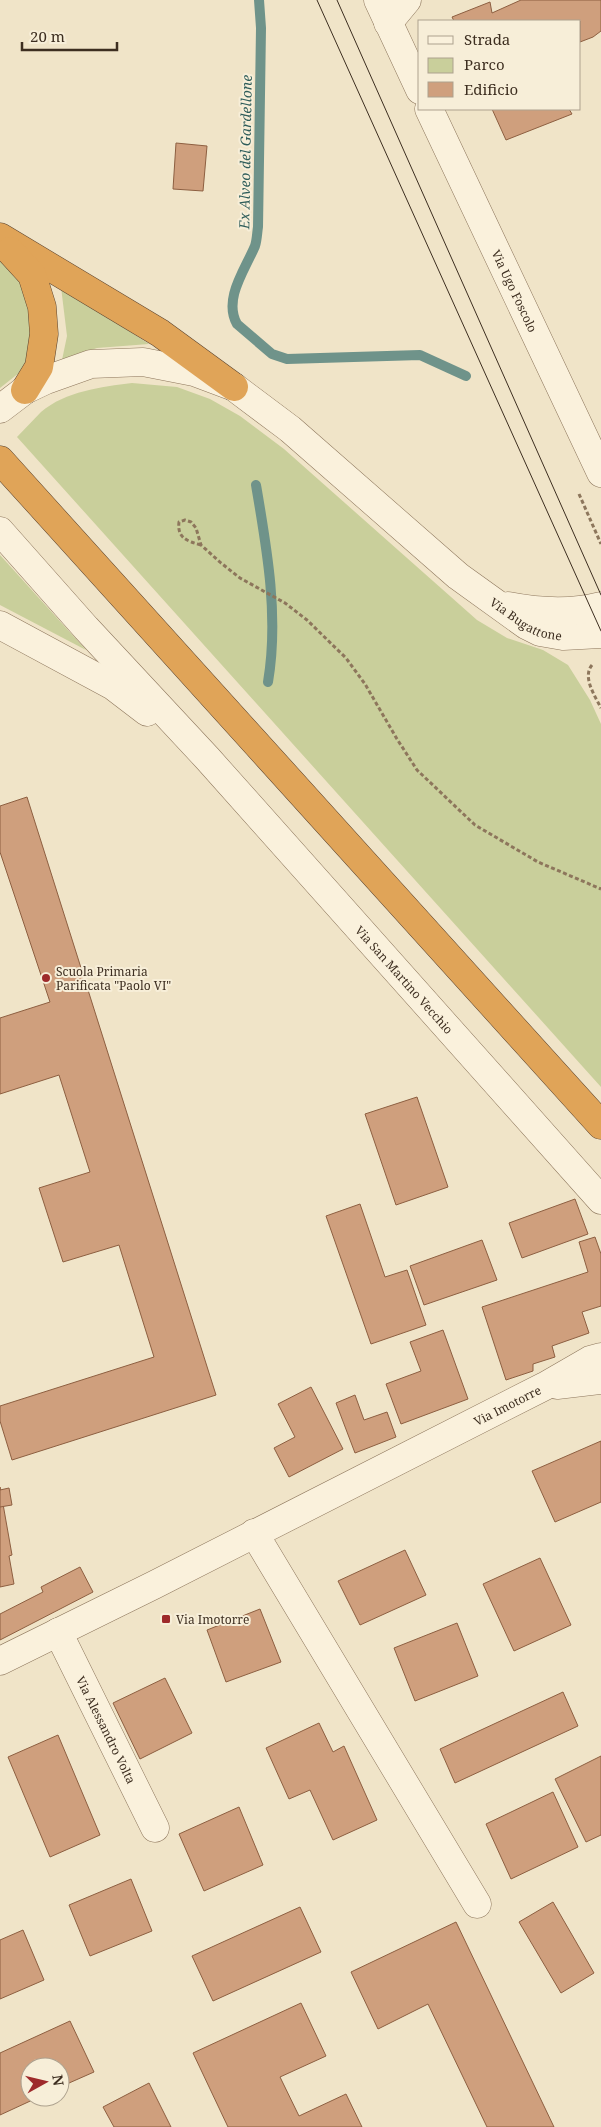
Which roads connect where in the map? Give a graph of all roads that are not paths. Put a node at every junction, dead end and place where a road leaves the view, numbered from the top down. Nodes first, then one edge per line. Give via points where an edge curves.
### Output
1 (406, 0) edge
2 (383, 12) edge
3 (418, 86) edge
4 (429, 110) edge
5 (0, 239) edge
6 (234, 386) junction
7 (25, 390) junction
8 (0, 409) edge
9 (0, 460) edge
10 (601, 473) edge
11 (0, 531) edge
12 (496, 604) junction
13 (601, 606) edge
14 (601, 622) edge
15 (526, 625) junction
16 (0, 626) edge
17 (599, 648) edge
18 (208, 759) junction
19 (601, 1125) edge
20 (601, 1200) edge
21 (601, 1357) edge
22 (601, 1380) edge
23 (545, 1386) junction
24 (254, 1533) junction
25 (58, 1632) junction
26 (0, 1660) edge
27 (155, 1828) dead end
28 (477, 1904) dead end

1 - 2 street
2 - 3 street
4 - 10 street, Via Ugo Foscolo
5 - 6 highway via 160,334
5 - 7 highway via 32,275 42,307 44,334 39,367
6 - 7 street via 194,372 143,362 91,364
6 - 12 street via 290,430 458,576
7 - 8 street
9 - 19 highway
11 - 18 street
12 - 13 street, Via Bugattone via 541,612
12 - 15 street, Via Bugattone
14 - 15 street via 562,627
15 - 17 street, Via Bugattone
16 - 18 street via 112,686
18 - 20 street, Via San Martino Vecchio
21 - 23 street
22 - 23 street
23 - 24 street, Via Imotorre
24 - 25 street, Via Imotorre
24 - 28 street
25 - 26 street, Via Imotorre
25 - 27 street, Via Alessandro Volta

